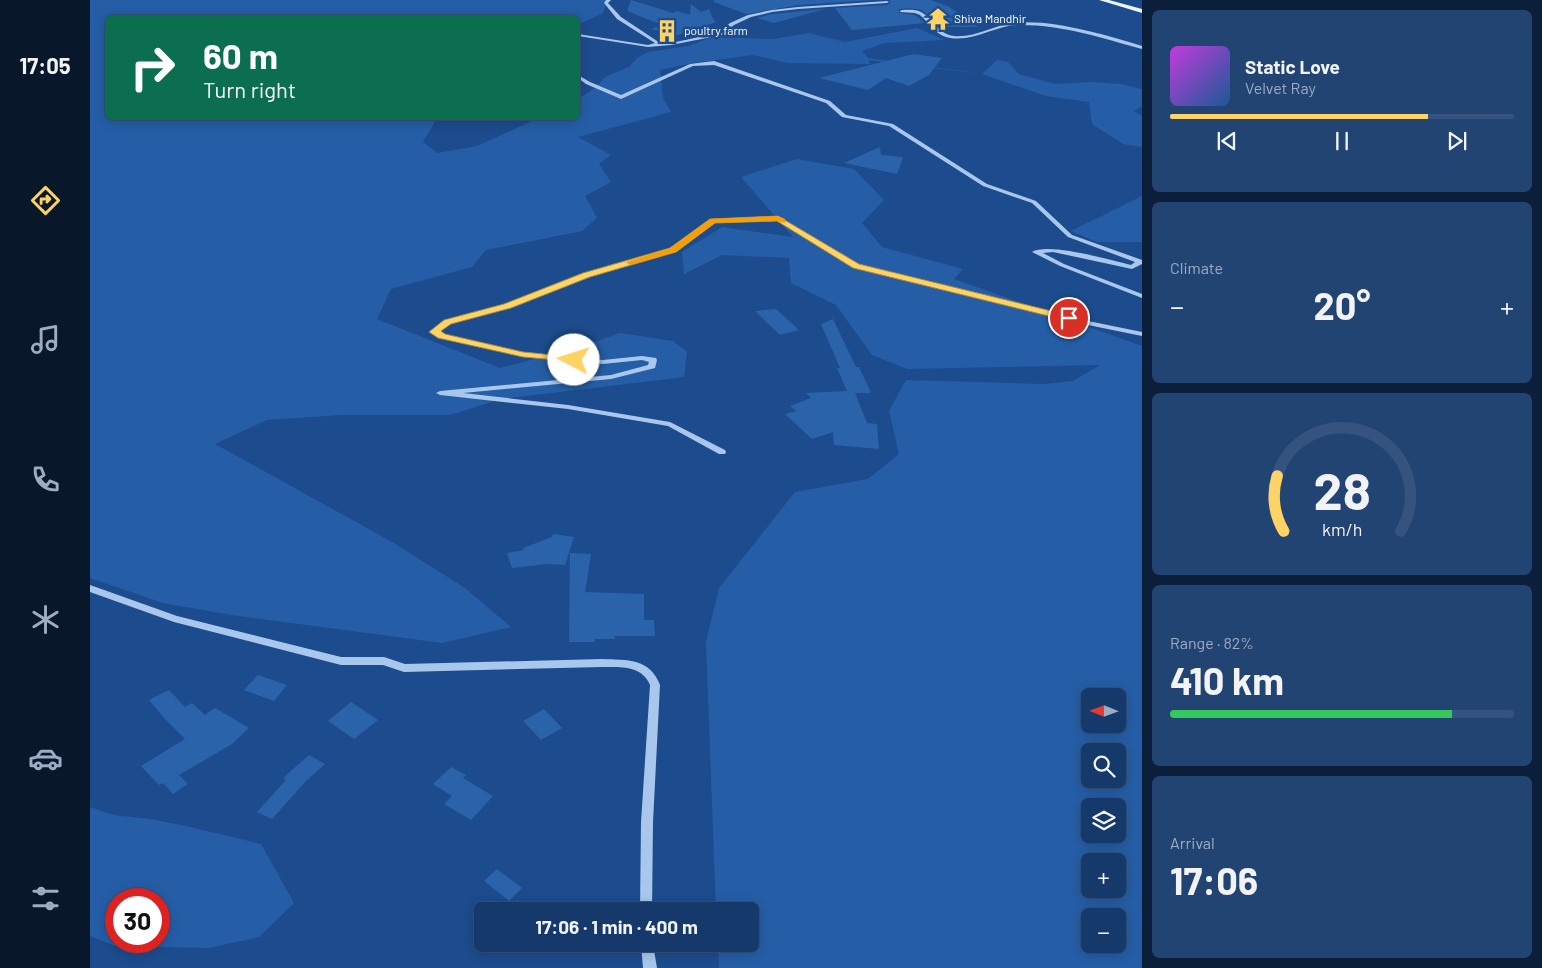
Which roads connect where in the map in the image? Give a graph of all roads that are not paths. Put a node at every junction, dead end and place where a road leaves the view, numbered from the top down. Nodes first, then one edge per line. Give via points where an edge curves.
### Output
1 (609, 0) edge
2 (1102, 0) edge
3 (887, 2) dead end
4 (902, 11) dead end
5 (1142, 11) edge
6 (580, 35) edge
7 (659, 44) junction
8 (1142, 48) edge
9 (580, 77) edge
10 (1142, 296) edge
11 (1142, 334) edge
12 (722, 452) dead end
13 (90, 588) edge
14 (646, 902) edge
15 (648, 952) edge
16 (650, 968) edge

1 - 7 street via 606,3 619,18
2 - 5 main road
3 - 7 street via 781,8 739,20 725,26 720,34
4 - 8 street via 917,12 948,36 964,37 1018,24 1099,34
6 - 7 street via 648,46
9 - 10 street via 621,97 692,65 714,63 828,102 844,116 890,125 984,185 1034,202 1070,236 1140,262 1132,267 1053,250 1035,252 1062,266
11 - 12 street via 856,266 778,219 713,220 673,250 586,275 507,306 447,322 434,332 523,354 603,362 653,360 652,366 611,378 440,393 568,407 670,424
13 - 14 street via 174,619 341,660 384,661 404,668 602,662 645,669 651,673 654,685
15 - 16 street

